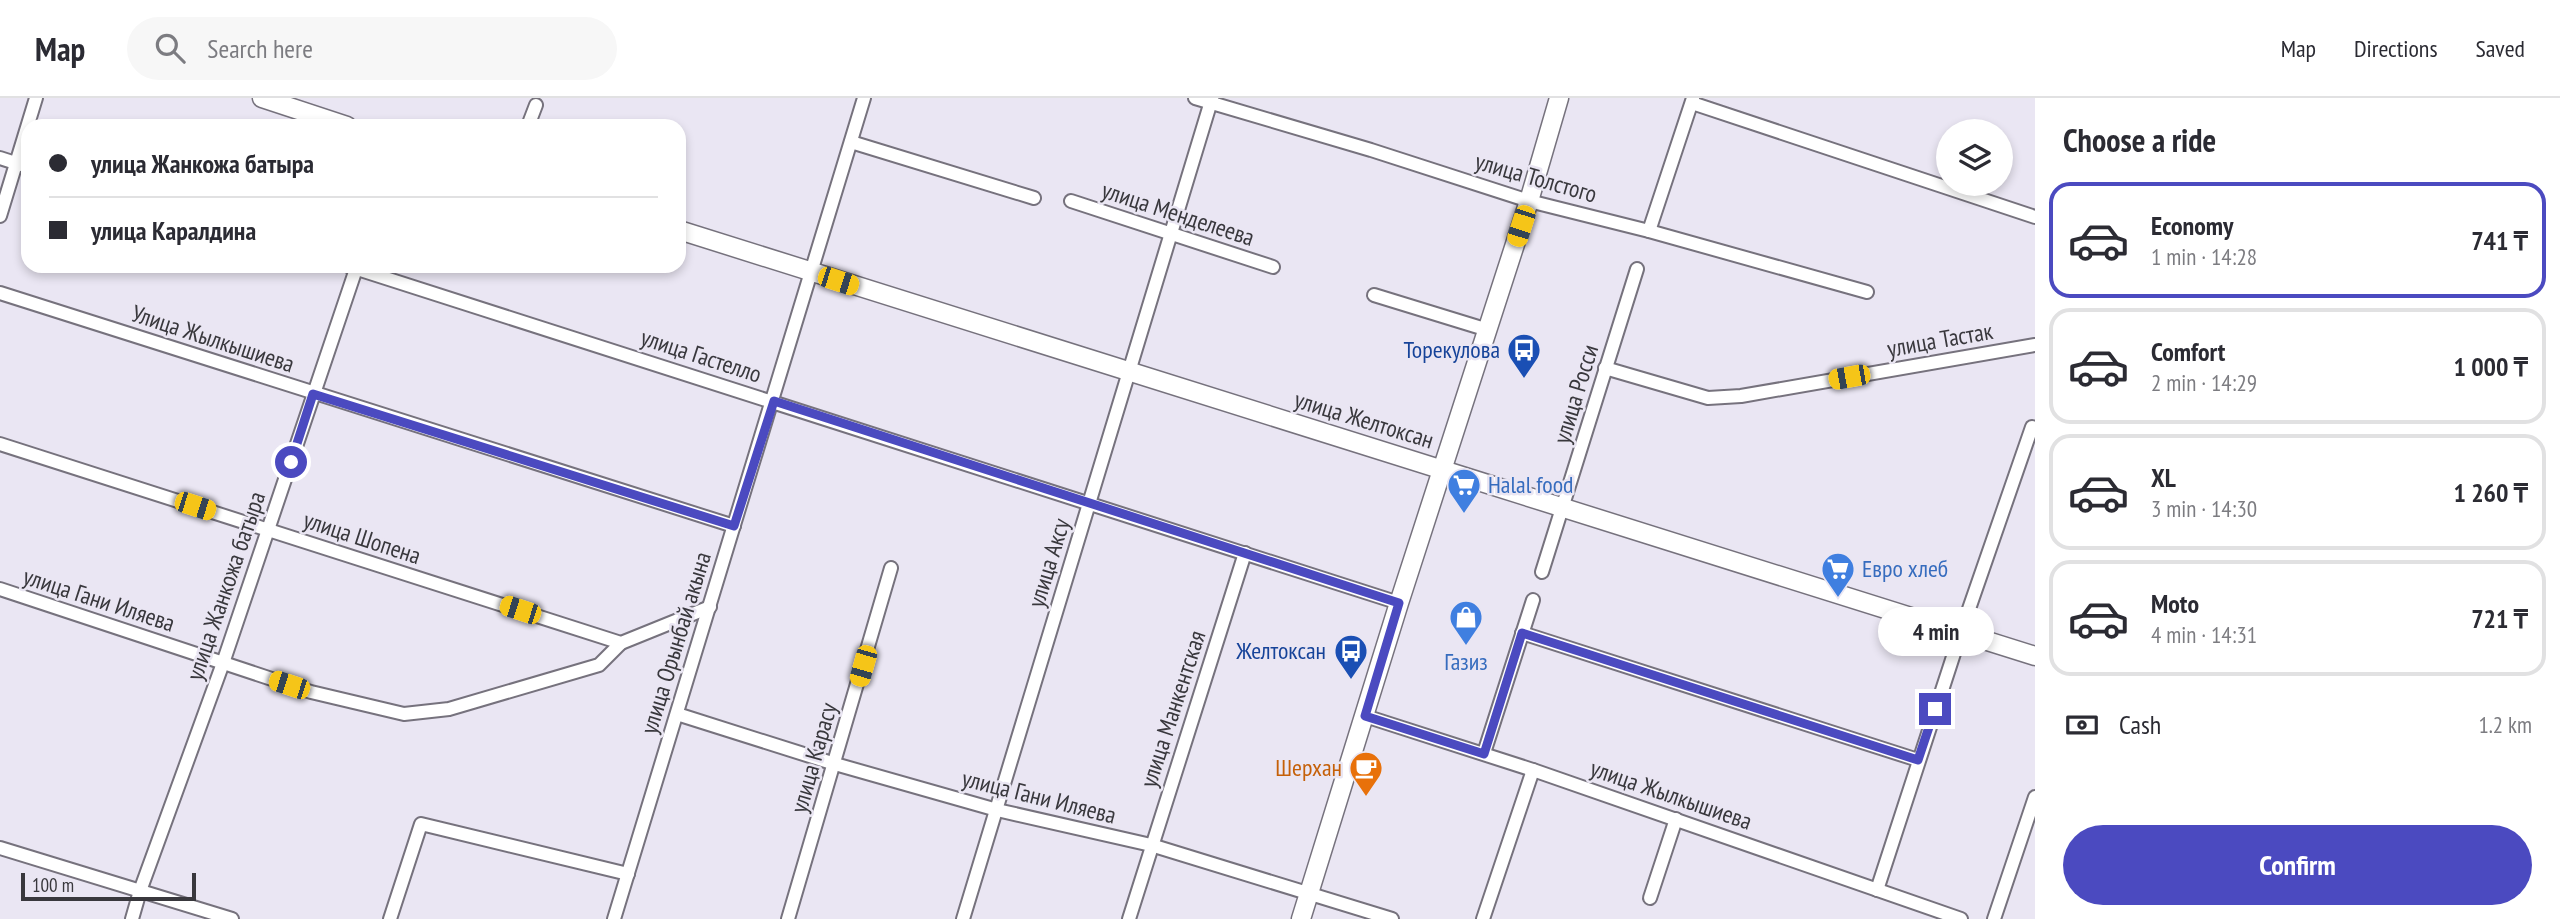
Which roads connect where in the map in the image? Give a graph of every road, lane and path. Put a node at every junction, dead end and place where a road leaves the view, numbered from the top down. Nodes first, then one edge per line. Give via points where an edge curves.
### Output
1 (36, 98) edge
2 (262, 98) edge
3 (864, 98) edge
4 (1195, 98) edge
5 (1559, 98) edge
6 (1211, 101) edge
7 (1693, 101) edge
8 (536, 106) dead end
9 (32, 119) edge
10 (326, 119) edge
11 (531, 119) edge
12 (851, 142) junction
13 (0, 158) edge
14 (21, 166) edge
15 (21, 168) edge
16 (1034, 198) dead end
17 (1070, 201) dead end
18 (1530, 201) junction
19 (0, 216) edge
20 (2035, 217) edge
21 (1649, 231) junction
22 (686, 232) edge
23 (1171, 234) junction
24 (1273, 267) dead end
25 (1637, 270) dead end
26 (812, 272) junction
27 (352, 273) edge
28 (373, 273) edge
29 (1867, 292) dead end
30 (0, 293) edge
31 (1374, 295) dead end
32 (1488, 330) junction
33 (2035, 345) edge
34 (1605, 368) junction
35 (1127, 372) junction
36 (313, 394) junction
37 (774, 401) junction
38 (2032, 427) dead end
39 (0, 444) edge
40 (1443, 470) junction
41 (1089, 502) junction
42 (1562, 507) junction
43 (734, 526) junction
44 (268, 530) junction
45 (1245, 553) junction
46 (891, 568) dead end
47 (1542, 572) dead end
48 (0, 589) edge
49 (1533, 600) dead end
50 (1399, 603) junction
51 (710, 607) junction
52 (1961, 632) junction
53 (1522, 633) junction
54 (621, 643) junction
55 (2035, 656) edge
56 (223, 663) junction
57 (677, 714) junction
58 (1365, 716) junction
59 (1484, 754) junction
60 (1918, 760) junction
61 (835, 764) junction
62 (1534, 769) junction
63 (2035, 797) edge
64 (997, 810) junction
65 (1676, 819) junction
66 (1151, 845) junction
67 (0, 848) edge
68 (628, 874) junction
69 (1877, 890) junction
70 (140, 891) junction
71 (1310, 892) junction
72 (1650, 898) dead end
73 (132, 919) edge
74 (232, 919) edge
75 (390, 919) edge
76 (614, 919) edge
77 (788, 919) edge
78 (963, 919) edge
79 (1129, 919) edge
80 (1301, 919) edge
81 (1392, 919) edge
82 (1483, 919) edge
83 (1961, 919) edge
84 (1994, 919) edge

1 - 9 street
2 - 10 main road
3 - 12 street, улица Орынбай акына
4 - 6 street, улица Толстого
5 - 18 main road
6 - 18 street, улица Толстого
6 - 23 street, улица Аксу
7 - 20 street
7 - 21 street
8 - 11 street
12 - 16 street
12 - 26 street, улица Орынбай акына
13 - 14 street
15 - 19 street
17 - 23 street, улица Менделеева
18 - 21 street, улица Толстого
18 - 32 main road
21 - 29 street, улица Толстого
22 - 26 main road, улица Желтоксан
23 - 24 street, улица Менделеева
23 - 35 street, улица Аксу
25 - 34 street, улица Росси
26 - 35 main road, улица Желтоксан
26 - 37 street, улица Орынбай акына
27 - 36 street, улица Жанкожа батыра
28 - 37 street, улица Гастелло
30 - 36 street, Улица Жылкышиева
31 - 32 street
32 - 40 main road
33 - 34 street, улица Тастак via 1708,398
34 - 42 street, улица Росси
35 - 40 main road, улица Желтоксан
35 - 41 street, улица Аксу
36 - 43 street, Улица Жылкышиева
36 - 44 street, улица Жанкожа батыра
37 - 41 street, улица Гастелло
37 - 43 street, улица Орынбай акына
38 - 52 street
39 - 44 street, улица Шопена
40 - 42 main road, улица Желтоксан
40 - 50 main road
41 - 45 street, улица Гастелло
41 - 64 street, улица Аксу
42 - 47 street, улица Росси
42 - 52 main road, улица Желтоксан
43 - 51 street, улица Орынбай акына
44 - 54 street, улица Шопена
44 - 56 street, улица Жанкожа батыра
45 - 50 street, улица Гастелло
45 - 66 street, улица Манкентская
46 - 61 street, улица Карасу
48 - 56 street, улица Гани Иляева
49 - 53 street
50 - 58 main road
51 - 54 street
51 - 57 street, улица Орынбай акына
52 - 55 main road, улица Желтоксан
52 - 60 street
53 - 59 street
53 - 60 street
54 - 56 street, улица Гани Иляева via 599,665 449,709 404,714 311,692
56 - 70 street, улица Жанкожа батыра
57 - 61 street, улица Гани Иляева
57 - 68 street, улица Орынбай акына
58 - 59 street, улица Жылкышиева
58 - 71 main road
59 - 62 street, улица Жылкышиева
60 - 69 street
61 - 64 street, улица Гани Иляева
61 - 77 street, улица Карасу
62 - 65 street, улица Жылкышиева
62 - 82 street
63 - 84 street
64 - 66 street, улица Гани Иляева
64 - 78 street, улица Аксу
65 - 69 street, улица Жылкышиева
65 - 72 street
66 - 71 street, улица Гани Иляева
66 - 79 street, улица Манкентская
67 - 70 street
68 - 75 street via 421,824
68 - 76 street, улица Орынбай акына
69 - 83 street, улица Жылкышиева
70 - 73 street, улица Жанкожа батыра
70 - 74 street
71 - 80 main road
71 - 81 street, улица Гани Иляева

